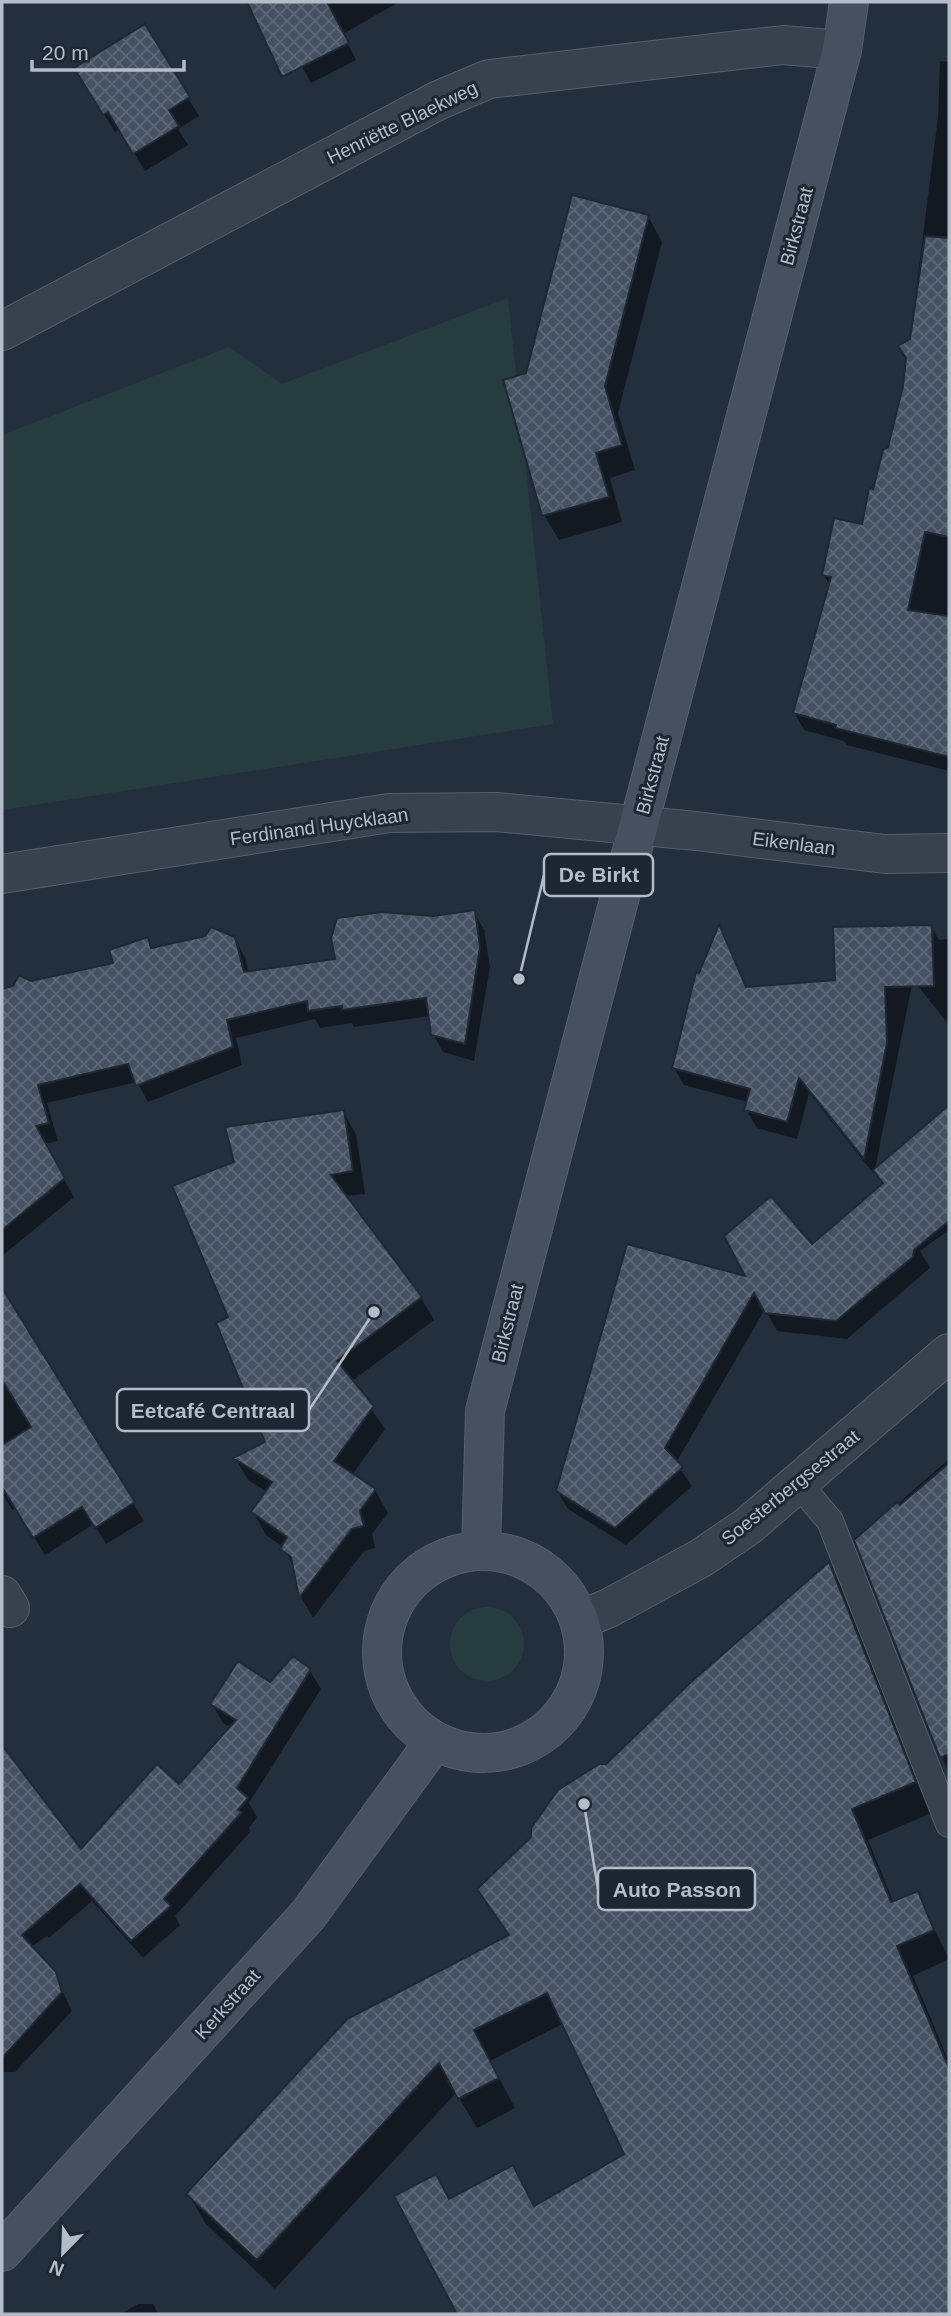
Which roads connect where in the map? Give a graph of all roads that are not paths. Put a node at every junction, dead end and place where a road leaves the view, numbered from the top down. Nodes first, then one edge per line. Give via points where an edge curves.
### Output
1 (849, 2) edge
2 (842, 50) junction
3 (2, 331) edge
4 (639, 825) junction
5 (949, 853) edge
6 (2, 874) edge
7 (949, 1353) edge
8 (798, 1483) junction
9 (481, 1551) junction
10 (580, 1620) junction
11 (435, 1741) junction
12 (949, 1824) edge
13 (2, 2252) edge

1 - 2 main road, Birkstraat
2 - 3 street, Henriëtte Blaekweg via 783,45 489,79 439,100
2 - 4 main road, Birkstraat
4 - 5 street, Eikenlaan via 885,854
4 - 6 street, Ferdinand Huycklaan via 496,812 389,813
4 - 9 main road, Birkstraat via 485,1411
7 - 8 street, Soesterbergsestraat
8 - 10 street, Soesterbergsestraat via 748,1527 701,1558
8 - 12 lane via 830,1521
9 - 10 main road via 524,1558 550,1575 570,1598
9 - 11 main road via 434,1562 409,1581 391,1607 382,1637 382,1667 392,1697 410,1723
10 - 11 main road via 585,1660 577,1693 559,1721 532,1741 500,1752 467,1752
11 - 13 main road, Kerkstraat via 308,1915

